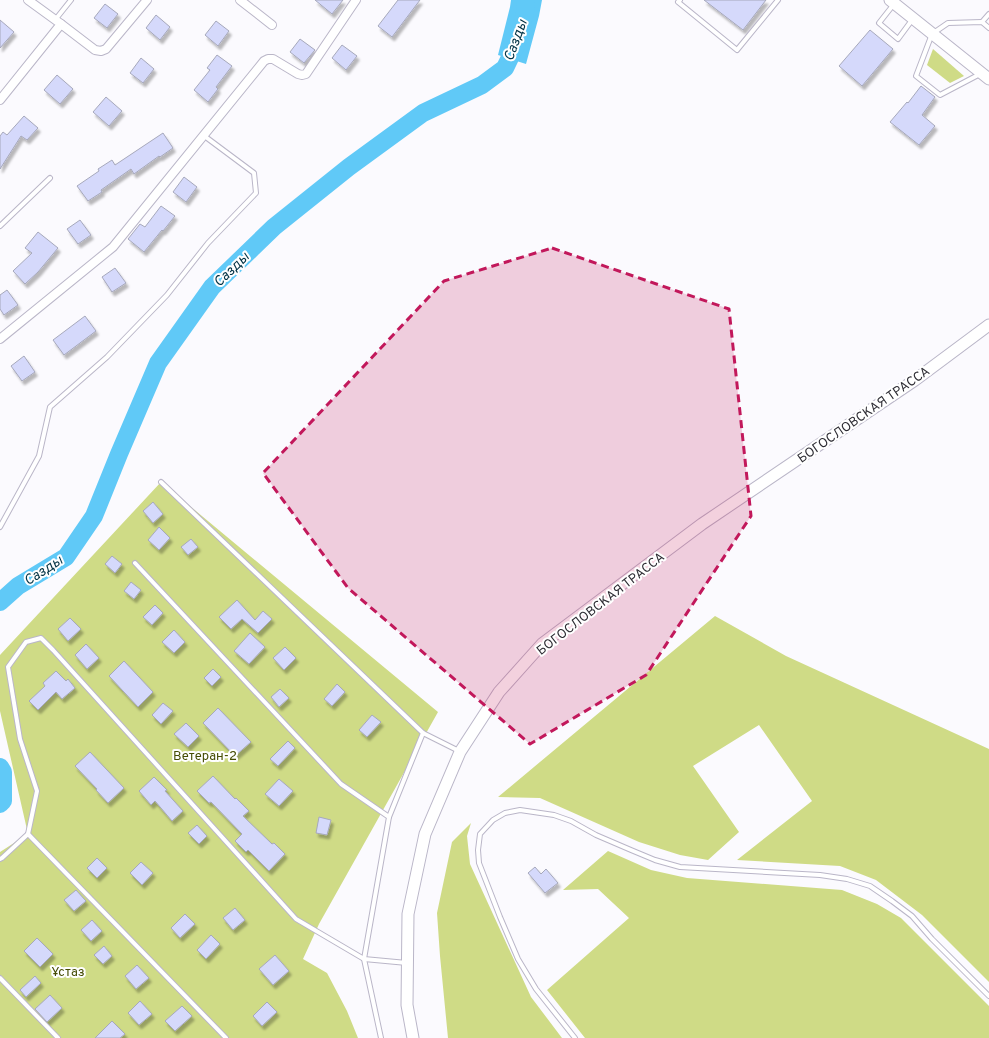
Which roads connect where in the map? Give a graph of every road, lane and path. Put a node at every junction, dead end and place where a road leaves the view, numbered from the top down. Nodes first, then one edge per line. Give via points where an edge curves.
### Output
1 (28, 0) edge
2 (72, 0) edge
3 (147, 0) edge
4 (240, 0) edge
5 (356, 0) edge
6 (680, 0) edge
7 (778, 0) edge
8 (892, 2) edge
9 (989, 14) edge
10 (914, 19) junction
11 (58, 22) junction
12 (982, 22) junction
13 (272, 25) dead end
14 (989, 28) edge
15 (932, 34) junction
16 (986, 76) edge
17 (0, 100) edge
18 (203, 135) junction
19 (50, 178) dead end
20 (0, 226) edge
21 (989, 325) edge
22 (0, 339) edge
23 (161, 482) dead end
24 (0, 528) edge
25 (135, 563) dead end
26 (423, 733) junction
27 (460, 752) junction
28 (389, 817) junction
29 (28, 834) junction
30 (0, 859) edge
31 (364, 959) junction
32 (407, 963) junction
33 (0, 978) edge
34 (989, 996) edge
35 (58, 1038) edge
36 (226, 1038) edge
37 (381, 1038) edge
38 (413, 1038) edge
39 (575, 1038) edge

1 - 11 street
2 - 11 lane
3 - 11 street via 106,50 95,50
4 - 13 street
5 - 18 street via 306,74 298,74 273,59 264,60
6 - 7 lane via 678,2 737,50
8 - 10 main road
8 - 10 lane via 878,23 898,39
9 - 12 lane
10 - 15 main road
11 - 17 street
12 - 14 lane
12 - 15 lane via 948,23
15 - 16 main road
15 - 16 lane via 916,76 940,95
18 - 22 street via 112,247
18 - 24 lane via 254,173 256,194 208,243 167,295 107,357 50,407 39,456
19 - 20 lane
21 - 27 main road, БОГОСЛОВСКАЯ ТРАССА via 915,380 702,524 542,644 499,692
23 - 26 lane
25 - 28 lane via 341,784
26 - 27 lane
26 - 28 lane
27 - 32 main road, БОГОСЛОВСКАЯ ТРАССА via 425,834 408,914
28 - 31 lane
29 - 30 lane
29 - 31 lane via 37,791 20,739 8,667 26,642 41,638 296,919
29 - 36 lane
31 - 32 lane
31 - 37 lane
32 - 38 main road, БОГОСЛОВСКАЯ ТРАССА via 407,1005
33 - 35 lane
34 - 39 lane via 912,916 870,886 820,875 680,867 655,860 554,815 520,810 505,812 480,834 479,863 518,959 536,989

